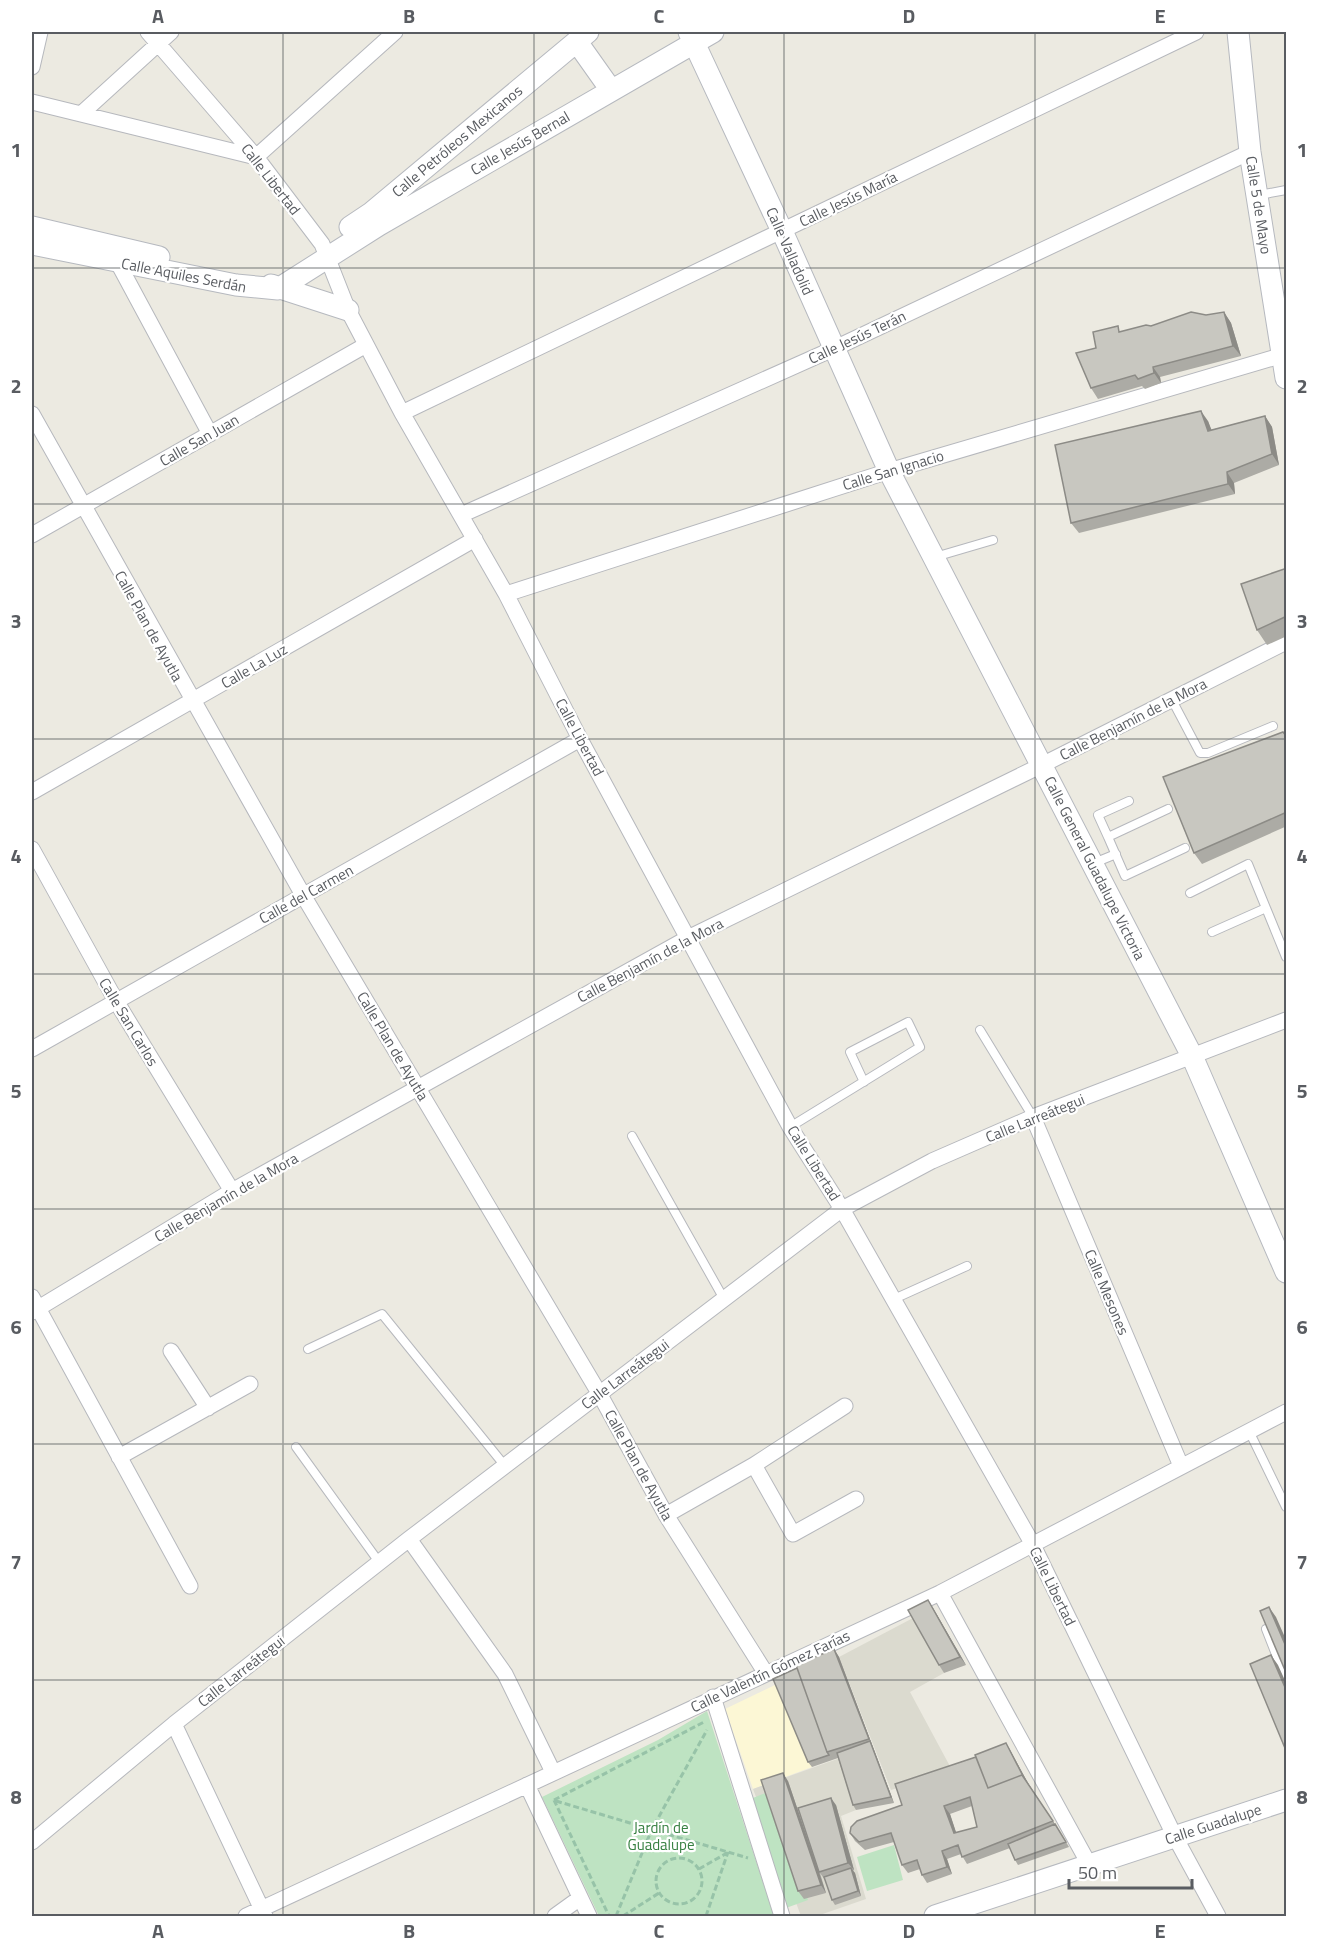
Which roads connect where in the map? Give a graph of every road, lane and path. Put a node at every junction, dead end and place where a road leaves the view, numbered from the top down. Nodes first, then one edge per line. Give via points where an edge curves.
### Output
1 (40, 32) edge
2 (148, 32) edge
3 (171, 32) edge
4 (395, 32) edge
5 (713, 32) edge
6 (1196, 32) edge
7 (1238, 32) edge
8 (583, 37) edge
9 (691, 38) edge
10 (158, 44) junction
11 (32, 67) edge
12 (611, 90) junction
13 (32, 102) edge
14 (81, 114) junction
15 (1250, 152) junction
16 (256, 157) junction
17 (1287, 190) edge
18 (1257, 195) junction
19 (32, 227) edge
20 (782, 231) junction
21 (32, 244) edge
22 (325, 251) junction
23 (119, 256) junction
24 (270, 284) junction
25 (348, 310) junction
26 (366, 345) junction
27 (833, 349) junction
28 (1283, 355) junction
29 (1287, 378) edge
30 (402, 413) junction
31 (32, 414) edge
32 (210, 434) junction
33 (889, 471) junction
34 (82, 506) junction
35 (461, 515) junction
36 (32, 535) edge
37 (475, 539) junction
38 (993, 540) dead end
39 (934, 557) junction
40 (506, 594) junction
41 (1287, 642) edge
42 (1173, 700) junction
43 (192, 702) junction
44 (1273, 726) dead end
45 (580, 739) junction
46 (1042, 765) junction
47 (32, 792) edge
48 (1129, 801) dead end
49 (1168, 808) edge
50 (1108, 837) junction
51 (1185, 848) edge
52 (32, 849) edge
53 (1116, 854) junction
54 (1093, 864) junction
55 (1190, 893) dead end
56 (303, 895) junction
57 (1266, 909) junction
58 (1212, 933) dead end
59 (688, 938) junction
60 (1287, 957) edge
61 (116, 1001) junction
62 (1287, 1020) edge
63 (980, 1030) dead end
64 (32, 1049) edge
65 (1192, 1056) junction
66 (864, 1082) junction
67 (418, 1087) junction
68 (1034, 1117) junction
69 (790, 1127) junction
70 (632, 1136) dead end
71 (232, 1191) junction
72 (842, 1209) junction
73 (967, 1266) dead end
74 (1287, 1272) edge
75 (724, 1299) junction
76 (894, 1299) junction
77 (34, 1306) edge
78 (308, 1349) dead end
79 (171, 1351) dead end
80 (250, 1384) dead end
81 (598, 1393) junction
82 (845, 1406) dead end
83 (208, 1408) junction
84 (1287, 1412) edge
85 (1249, 1431) junction
86 (296, 1447) dead end
87 (119, 1457) junction
88 (754, 1465) junction
89 (505, 1466) junction
90 (1181, 1466) junction
91 (856, 1499) dead end
92 (1287, 1507) edge
93 (666, 1515) junction
94 (409, 1539) junction
95 (1032, 1543) junction
96 (379, 1562) junction
97 (190, 1586) dead end
98 (940, 1593) junction
99 (1266, 1629) edge
100 (765, 1672) junction
101 (1287, 1680) edge
102 (713, 1697) junction
103 (714, 1718) dead end
104 (174, 1724) junction
105 (708, 1728) dead end
106 (553, 1772) junction
107 (527, 1785) junction
108 (554, 1800) junction
109 (1287, 1800) edge
110 (652, 1829) junction
111 (1175, 1837) junction
112 (32, 1842) edge
113 (728, 1852) junction
114 (758, 1861) dead end
115 (1090, 1866) junction
116 (699, 1869) junction
117 (659, 1893) junction
118 (580, 1898) junction
119 (961, 1912) edge
120 (264, 1913) edge
121 (246, 1917) edge
122 (555, 1917) edge
123 (589, 1917) edge
124 (609, 1917) edge
125 (616, 1917) edge
126 (624, 1917) edge
127 (706, 1917) edge
128 (782, 1917) edge
129 (935, 1917) edge
130 (1218, 1917) edge

1 - 11 street
2 - 10 street, Calle Libertad
3 - 10 street
4 - 16 street
5 - 9 street, Calle Jesús Bernal
6 - 20 street, Calle Jesús María
7 - 15 street, Calle 5 de Mayo
8 - 12 street
8 - 22 street, Calle Petróleos Mexicanos
9 - 12 street, Calle Jesús Bernal
9 - 20 street, Calle Valladolid
10 - 14 street
10 - 16 street, Calle Libertad
12 - 22 street, Calle Jesús Bernal
13 - 14 street
14 - 16 street
15 - 18 street, Calle 5 de Mayo
15 - 27 street, Calle Jesús Terán
16 - 22 street, Calle Libertad
17 - 18 lane
18 - 28 street, Calle 5 de Mayo
19 - 23 street, Calle Aquiles Serdán
20 - 27 street, Calle Valladolid
20 - 30 street, Calle Jesús María
21 - 23 street, Calle Aquiles Serdán
22 - 24 street
22 - 25 street, Calle Libertad
23 - 24 street, Calle Aquiles Serdán via 253,288
23 - 32 street
24 - 25 street, Calle Aquiles Serdán
25 - 26 street, Calle Libertad
26 - 30 street, Calle Libertad
26 - 32 street, Calle San Juan
27 - 33 street, Calle Valladolid
27 - 35 street, Calle Jesús Terán
28 - 29 street, Calle 5 de Mayo
28 - 33 street, Calle San Ignacio
30 - 35 street, Calle Libertad
31 - 34 street, Calle Plan de Ayutla
32 - 34 street, Calle San Juan
33 - 39 street, Calle General Guadalupe Victoria
33 - 40 street, Calle San Ignacio
34 - 36 street, Calle San Juan
34 - 43 street, Calle Plan de Ayutla
35 - 37 street, Calle Libertad
37 - 40 street, Calle Libertad
37 - 43 street, Calle La Luz
38 - 39 lane
39 - 46 street, Calle General Guadalupe Victoria
40 - 45 street, Calle Libertad
41 - 42 street, Calle Benjamín de la Mora
42 - 44 lane via 1200,753
42 - 46 street, Calle Benjamín de la Mora
43 - 47 street, Calle La Luz
43 - 56 street, Calle Plan de Ayutla
45 - 56 street, Calle del Carmen
45 - 59 street, Calle Libertad
46 - 54 street, Calle General Guadalupe Victoria
46 - 59 street, Calle Benjamín de la Mora
48 - 50 lane via 1098,815
49 - 50 lane
50 - 53 lane
51 - 53 lane via 1125,876
52 - 61 street, Calle San Carlos
53 - 54 lane
54 - 65 street, Calle General Guadalupe Victoria
55 - 57 lane via 1248,864
56 - 61 street, Calle del Carmen
56 - 67 street, Calle Plan de Ayutla
57 - 58 lane
57 - 60 lane
59 - 67 street, Calle Benjamín de la Mora
59 - 69 street, Calle Libertad
61 - 64 street, Calle del Carmen
61 - 71 street, Calle San Carlos
62 - 65 street, Calle Larreátegui
63 - 68 lane
65 - 68 street, Calle Larreátegui
65 - 74 street, Calle General Guadalupe Victoria
66 - 66 lane via 920,1047 908,1022 850,1052
66 - 69 lane
67 - 71 street, Calle Benjamín de la Mora
67 - 81 street, Calle Plan de Ayutla
68 - 72 street, Calle Larreátegui via 932,1161
68 - 90 street, Calle Mesones
69 - 72 street, Calle Libertad
70 - 75 lane
71 - 77 street, Calle Benjamín de la Mora
72 - 75 street, Calle Larreátegui
72 - 76 street, Calle Libertad
73 - 76 lane
75 - 81 street, Calle Larreátegui
76 - 95 street, Calle Libertad
77 - 87 street
78 - 89 lane via 382,1314
79 - 83 street
80 - 83 street
81 - 89 street, Calle Larreátegui
81 - 93 street, Calle Plan de Ayutla
82 - 88 street
83 - 87 street
84 - 85 street, Calle Valentín Gómez Farías
85 - 90 street, Calle Valentín Gómez Farías
85 - 92 lane
86 - 96 lane
87 - 97 street
88 - 91 street via 793,1534
88 - 93 street
89 - 94 street, Calle Larreátegui
90 - 95 street, Calle Valentín Gómez Farías
93 - 100 street, Calle Plan de Ayutla
94 - 96 street, Calle Larreátegui
94 - 106 street via 505,1674
95 - 98 street, Calle Valentín Gómez Farías
95 - 111 street, Calle Libertad
96 - 104 street, Calle Larreátegui
98 - 100 street, Calle Valentín Gómez Farías
98 - 115 street
99 - 101 lane
100 - 102 street, Calle Valentín Gómez Farías
102 - 106 street, Calle Valentín Gómez Farías
102 - 128 street
103 - 108 path
104 - 112 street, Calle Larreátegui
104 - 120 street
105 - 110 path
106 - 107 street, Calle Valentín Gómez Farías
107 - 118 street
107 - 120 street, Calle Valentín Gómez Farías
108 - 110 path
108 - 124 path
109 - 111 street, Calle Guadalupe
110 - 113 path
110 - 125 path
111 - 115 street, Calle Guadalupe
111 - 130 street, Calle Libertad
113 - 114 path
113 - 116 path
113 - 127 path
115 - 119 street, Calle Guadalupe
116 - 117 path via 684,1859 669,1861 658,1871
116 - 117 path via 701,1888 692,1900 671,1903
117 - 126 path
118 - 122 street
118 - 123 street
119 - 129 street, Calle Guadalupe
120 - 121 street, Calle Valentín Gómez Farías

